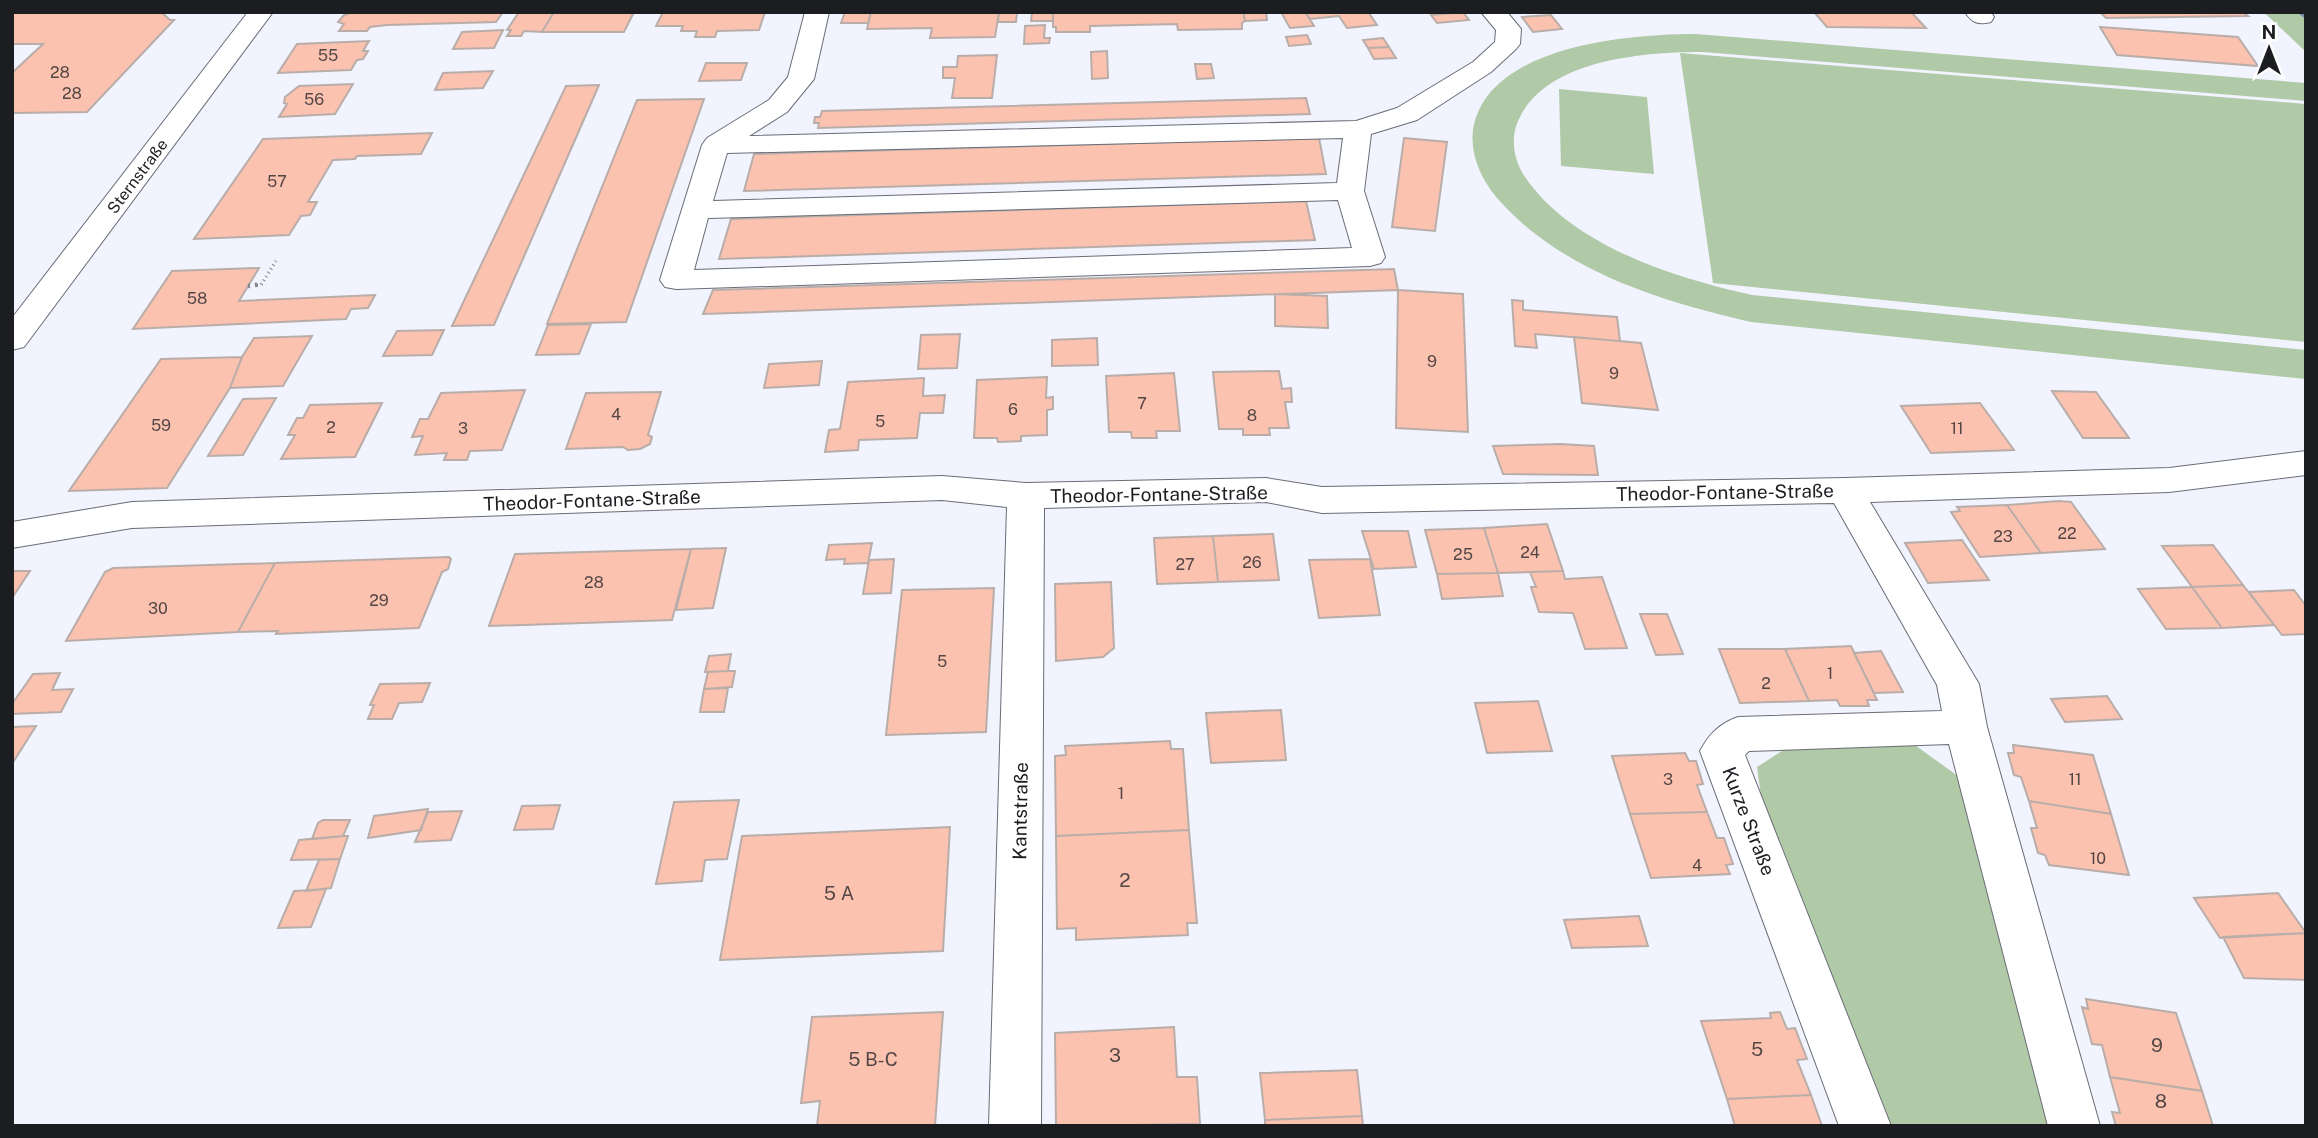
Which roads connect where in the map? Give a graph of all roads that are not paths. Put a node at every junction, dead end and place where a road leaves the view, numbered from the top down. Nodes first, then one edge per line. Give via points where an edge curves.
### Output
1 (261, 12) edge
2 (817, 12) edge
3 (1493, 12) edge
4 (1358, 129) junction
5 (716, 145) junction
6 (1350, 191) junction
7 (696, 210) junction
8 (12, 340) edge
9 (2306, 463) edge
10 (1845, 490) junction
11 (1026, 496) junction
12 (12, 535) edge
13 (1966, 727) junction
14 (1015, 1126) edge
15 (1865, 1126) edge
16 (2074, 1126) edge

1 - 8 street, Sternstraße
2 - 5 street via 802,79 778,106
3 - 4 street via 1509,29 1507,44 1482,67 1407,114
4 - 5 street
4 - 6 street
5 - 7 street
6 - 7 street
6 - 7 street via 1370,257 676,281
9 - 10 street, Theodor-Fontane-Straße via 2169,480
10 - 11 street, Theodor-Fontane-Straße via 1322,500 1266,490
10 - 13 street via 1958,684
11 - 12 street, Theodor-Fontane-Straße via 942,488 132,515
11 - 14 street, Kantstraße
13 - 15 street, Kurze Straße via 1738,734 1722,751
13 - 16 street

